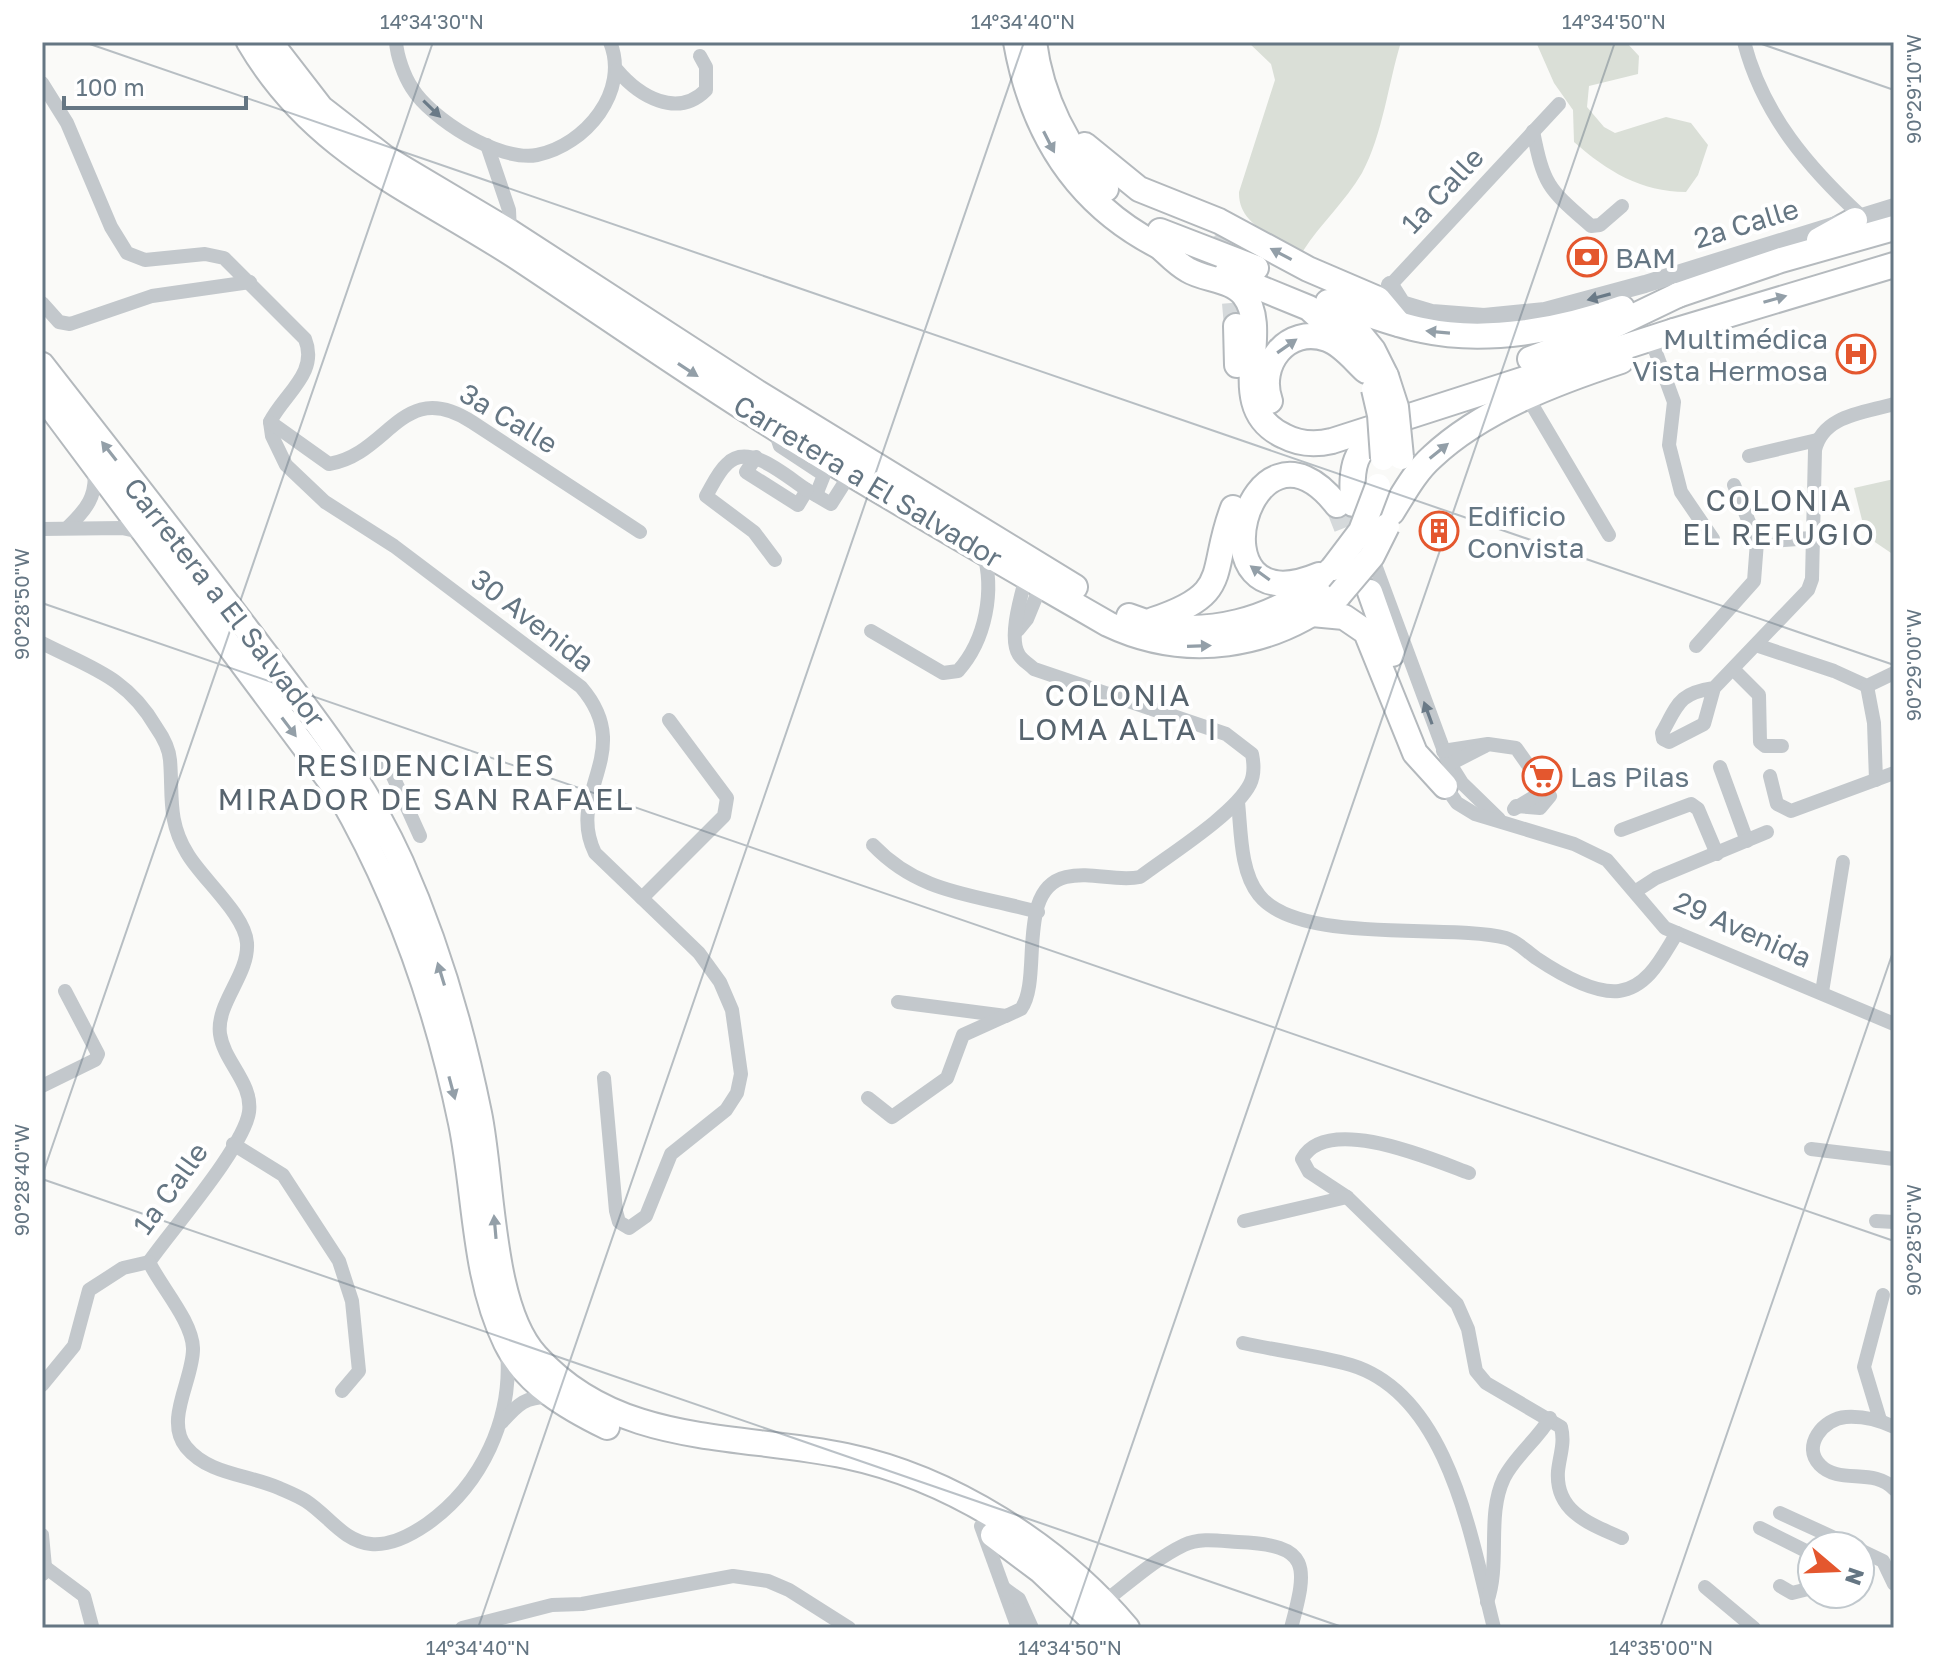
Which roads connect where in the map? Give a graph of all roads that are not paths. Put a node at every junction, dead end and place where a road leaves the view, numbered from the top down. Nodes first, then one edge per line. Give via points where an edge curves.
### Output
1 (249, 42) edge
2 (270, 42) edge
3 (396, 42) edge
4 (610, 42) edge
5 (1016, 42) edge
6 (1034, 42) edge
7 (1744, 42) edge
8 (700, 56) dead end
9 (617, 70) junction
10 (42, 83) edge
11 (1559, 104) dead end
12 (1052, 108) junction
13 (1533, 131) junction
14 (487, 145) junction
15 (1103, 186) junction
16 (1622, 206) dead end
17 (1894, 207) edge
18 (1858, 218) junction
19 (1894, 228) edge
20 (510, 232) junction
21 (1216, 235) tunnel mouth
22 (1159, 246) junction
23 (1781, 260) junction
24 (1894, 265) edge
25 (250, 282) junction
26 (1696, 285) junction
27 (1378, 299) junction
28 (1328, 302) junction
29 (42, 303) edge
30 (1726, 313) junction
31 (1698, 322) junction
32 (1236, 326) tunnel mouth
33 (1674, 331) junction
34 (1655, 350) junction
35 (42, 365) edge
36 (1375, 378) junction
37 (1473, 394) junction
38 (42, 395) edge
39 (1528, 398) junction
40 (1894, 404) edge
41 (270, 422) junction
42 (1821, 433) junction
43 (1749, 456) dead end
44 (1392, 457) junction
45 (94, 463) junction
46 (828, 468) junction
47 (1313, 471) junction
48 (856, 475) junction
49 (1734, 485) dead end
50 (811, 492) junction
51 (1345, 504) junction
52 (1391, 515) junction
53 (67, 528) junction
54 (42, 529) edge
55 (640, 532) dead end
56 (147, 534) junction
57 (1609, 535) dead end
58 (1811, 538) junction
59 (1713, 539) dead end
60 (1757, 542) junction
61 (982, 550) junction
62 (775, 560) dead end
63 (1333, 568) junction
64 (1033, 581) junction
65 (1370, 592) dead end
66 (203, 612) junction
67 (1312, 614) junction
68 (1145, 622) junction
69 (871, 631) dead end
70 (42, 643) edge
71 (1696, 646) dead end
72 (1759, 646) junction
73 (262, 649) junction
74 (1733, 669) junction
75 (1894, 673) edge
76 (1867, 686) junction
77 (1714, 688) dead end
78 (263, 694) junction
79 (669, 720) dead end
80 (333, 742) junction
81 (1782, 746) dead end
82 (1446, 767) junction
83 (1720, 767) dead end
84 (353, 772) junction
85 (1894, 773) edge
86 (1770, 776) dead end
87 (1876, 780) junction
88 (1238, 802) junction
89 (1503, 821) junction
90 (1621, 830) dead end
91 (1767, 832) dead end
92 (420, 836) dead end
93 (1747, 841) junction
94 (873, 845) dead end
95 (1717, 854) junction
96 (1843, 862) dead end
97 (1636, 891) junction
98 (642, 898) junction
99 (1038, 912) junction
100 (1677, 933) junction
101 (65, 991) dead end
102 (1822, 992) junction
103 (898, 1002) dead end
104 (1006, 1016) junction
105 (1894, 1024) edge
106 (604, 1078) dead end
107 (42, 1086) edge
108 (868, 1098) dead end
109 (233, 1144) junction
110 (1811, 1149) dead end
111 (1894, 1159) edge
112 (1469, 1173) dead end
113 (1347, 1197) junction
114 (1244, 1221) dead end
115 (1876, 1221) dead end
116 (1894, 1222) edge
117 (149, 1262) junction
118 (1883, 1295) dead end
119 (1243, 1343) dead end
120 (507, 1345) junction
121 (42, 1385) edge
122 (342, 1391) dead end
123 (552, 1397) junction
124 (1550, 1418) junction
125 (1880, 1420) junction
126 (499, 1426) junction
127 (1894, 1427) edge
128 (1894, 1489) edge
129 (1780, 1513) dead end
130 (981, 1526) junction
131 (1760, 1528) dead end
132 (1810, 1530) edge
133 (42, 1535) edge
134 (1622, 1538) dead end
135 (1796, 1546) edge
136 (1876, 1559) edge
137 (1041, 1571) junction
138 (44, 1572) edge
139 (1894, 1584) edge
140 (1780, 1586) dead end
141 (1705, 1587) dead end
142 (1005, 1589) junction
143 (1796, 1592) edge
144 (1104, 1602) junction
145 (1487, 1602) junction
146 (92, 1626) dead end
147 (462, 1628) edge
148 (849, 1628) edge
149 (1018, 1628) edge
150 (1032, 1628) edge
151 (1101, 1628) edge
152 (1127, 1628) edge
153 (1291, 1628) edge
154 (1494, 1628) edge
155 (1754, 1628) edge

1 -> 46 main road, Carretera a El Salvador via 296,108 351,155 512,254 782,432
2 - 20 main road, Carretera a El Salvador via 321,108 360,140
3 -> 14 street via 412,89 454,127
4 - 9 street
5 -> 22 main road via 1023,80 1054,154 1101,205
6 - 12 main road
7 - 18 street via 1774,117 1797,151
8 - 9 street via 706,90 695,102 678,105 645,96
9 - 14 street via 596,120 577,136 537,155
10 - 25 street via 67,123 127,253 145,260 213,255 224,258
11 - 13 street, 1a Calle
12 - 15 main road via 1072,146
27 -> 12 main road via 1219,221 1139,189 1099,159
13 - 16 street via 1544,179 1591,226 1600,225
13 - 27 street, 1a Calle
14 - 20 street via 509,210
15 - 21 main road
15 - 28 main road via 1173,238 1298,285
17 - 18 street, 2a Calle
18 - 23 main road
18 - 26 street, 2a Calle
19 - 23 main road
20 - 68 main road, Carretera a El Salvador via 758,393 1099,602
22 - 36 main road via 1309,308 1349,343
22 - 37 main road via 1188,271 1246,297 1252,314 1256,406 1273,429 1288,438 1319,444
23 - 26 main road
30 -> 24 main road
25 - 29 street via 152,296 70,324 59,322
25 - 41 street via 305,339 310,352 304,374
26 -> 27 street, 2a Calle via 1601,296 1511,316 1410,309
26 -> 27 main road via 1599,316 1493,334 1399,324
26 - 30 main road via 1709,307
26 - 31 main road
26 -> 36 main road via 1601,332 1503,370 1328,425 1292,423 1274,406 1266,388 1268,369 1280,348 1301,337 1329,340
27 - 28 main road
28 - 36 main road via 1363,336
30 - 31 main road
31 - 33 main road
32 - 47 main road via 1237,402 1244,416 1268,443
33 - 34 main road
33 - 37 main road
34 - 39 main road
34 - 59 street via 1674,402 1669,445 1681,492
73 -> 35 main road, Carretera a El Salvador
36 - 44 main road, Carretera a El Salvador, bridge via 1396,407
37 - 51 main road via 1429,421 1370,440 1354,468
38 - 45 main road, Carretera a El Salvador
52 -> 39 main road via 1432,457 1471,428
39 - 57 street
40 - 42 street
41 - 55 street, 3a Calle via 329,464 347,461 420,408 445,407
41 - 98 street, 30 Avenida via 286,465 325,502 394,546 595,703 604,754 586,811 587,837 595,853
42 - 43 street
42 - 58 street
44 - 52 main road, Carretera a El Salvador
44 - 63 main road, Carretera a El Salvador, bridge via 1361,531
45 - 53 street via 94,494
45 - 56 main road, Carretera a El Salvador
46 - 48 main road, Carretera a El Salvador
46 - 50 street
47 - 51 main road via 1339,488
47 - 68 main road via 1284,467 1259,475 1234,504 1219,570 1207,593 1185,609
48 - 50 street via 831,504
48 - 61 main road, Carretera a El Salvador
49 - 60 street
50 - 62 street via 756,457 739,457 728,462 706,500 754,532
63 -> 51 main road via 1296,583 1269,580 1247,562 1241,529 1255,493 1275,479 1312,482
82 -> 51 street, 29 Avenida
52 - 67 main road, Carretera a El Salvador, bridge via 1372,556 1339,595
53 - 54 street
53 - 56 street via 122,528
56 - 66 main road, Carretera a El Salvador
58 - 60 street
58 - 72 street via 1808,590
60 - 71 street via 1754,581
61 - 64 main road, Carretera a El Salvador
61 - 69 street via 991,590 972,652 958,671 943,673
63 - 68 main road, Carretera a El Salvador via 1303,596 1250,618 1191,627
64 -> 67 main road, Carretera a El Salvador via 1122,631 1186,647 1279,632
64 - 88 street via 1015,616 1019,655 1034,669 1236,740 1252,754 1254,768 1252,782
65 - 82 main road via 1423,740
66 - 73 main road via 218,618 249,659 259,658
66 - 78 main road, Carretera a El Salvador
67 - 82 main road via 1344,617 1366,632 1415,753
70 - 109 street, 1a Calle via 109,676 140,699 167,744 169,795 181,842 241,923 247,940 245,964 219,1027 223,1048 249,1094 249,1114
72 - 74 street
72 - 76 street
73 - 80 main road, Carretera a El Salvador
74 - 77 street
74 - 81 street via 1759,695 1760,742
75 - 76 street
76 - 87 street
78 - 80 main road via 269,684 279,685 315,729
78 -> 120 main road, Carretera a El Salvador via 339,793 369,845 408,935 461,1120 478,1247
79 - 98 street via 729,805
80 - 84 main road, Carretera a El Salvador
82 - 89 street, 29 Avenida
82 - 89 street, 29 Avenida via 1466,809
82 - 89 street via 1488,744 1516,748 1547,789 1548,802 1540,808 1516,806
83 - 93 street
84 - 92 street via 387,763
144 -> 84 main road, Carretera a El Salvador via 1029,1541 920,1480 844,1455 640,1423 574,1391 530,1350 501,1274 479,1112 441,976 401,862
85 - 87 street
86 - 87 street via 1777,804 1791,811
88 - 99 street via 1140,877 1064,877 1046,891
88 - 100 street via 1251,881 1260,898 1302,919 1374,932 1455,931 1505,938 1586,985 1618,991 1648,977
89 - 97 street, 29 Avenida via 1594,852
90 - 95 street via 1691,804
91 - 93 street
93 - 95 street
94 - 99 street via 924,884
95 - 97 street
96 - 102 street
97 - 100 street, 29 Avenida via 1658,923
98 - 106 street, 30 Avenida via 699,953 720,982 732,1010 741,1074 726,1110 671,1154 646,1216 629,1228 619,1222 616,1211
99 - 104 street via 1030,939 1028,1001
100 - 102 street, 29 Avenida
101 - 107 street via 98,1054
102 - 105 street, 29 Avenida
103 - 104 street
104 - 108 street via 963,1035 947,1078 892,1117
109 - 117 street, 1a Calle
109 - 122 street via 283,1175 339,1261 352,1301 359,1371
110 - 111 street
112 - 113 street via 1402,1148 1352,1139 1306,1151 1302,1159 1309,1172
113 - 114 street
113 - 124 street via 1457,1304 1476,1371 1486,1383
115 - 116 street
117 - 121 street via 123,1268 89,1290 74,1346
117 - 126 street via 193,1346 178,1423 187,1449 208,1467 275,1486 307,1502 352,1540 374,1545 407,1537 451,1506 473,1478
118 - 125 street via 1864,1367
119 - 145 street via 1353,1366 1385,1382 1419,1416 1448,1462
120 - 123 main road, Carretera a El Salvador
120 - 126 street via 509,1389
123 - 126 street via 531,1396
123 - 130 main road, Carretera a El Salvador via 607,1428 838,1470 915,1493
124 - 134 street via 1561,1427 1564,1440 1559,1492 1570,1511
124 - 145 street via 1505,1477 1498,1502 1494,1582
125 - 127 street
125 - 128 street via 1843,1417 1816,1435 1812,1447 1818,1464 1835,1475 1888,1482
129 - 132 street
130 - 137 main road, Carretera a El Salvador
130 - 142 street
131 - 135 street
133 - 138 street
136 - 139 street via 1883,1561
137 - 144 main road via 1088,1605
137 - 151 main road, Carretera a El Salvador
138 - 146 street via 84,1596
140 - 143 street
141 - 155 street
142 - 149 street
142 - 150 street via 1019,1599
144 - 152 main road, Carretera a El Salvador
144 - 153 street via 1153,1563 1195,1541 1275,1544 1290,1551 1302,1577
145 - 154 street
147 - 148 street via 552,1605 733,1576 789,1590

